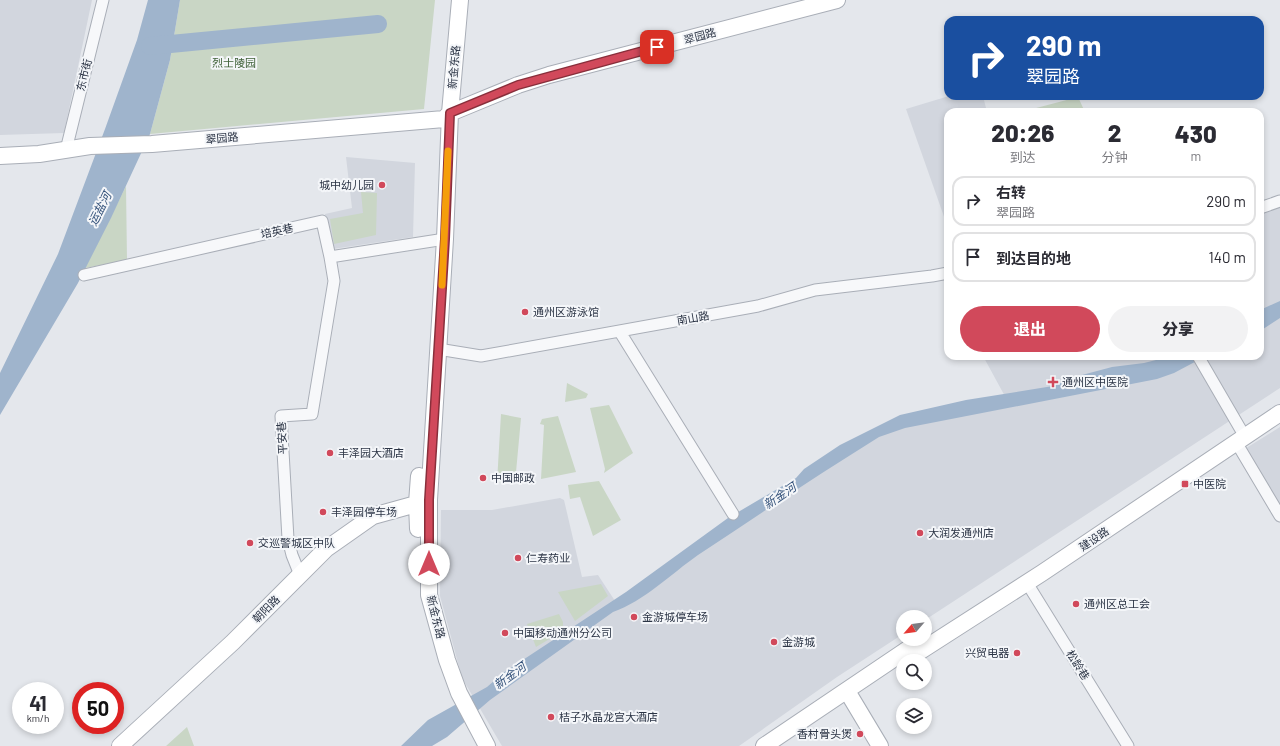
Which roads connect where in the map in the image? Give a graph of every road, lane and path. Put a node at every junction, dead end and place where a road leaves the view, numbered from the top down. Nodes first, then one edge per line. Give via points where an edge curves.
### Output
1 (103, 0) edge
2 (454, 0) edge
3 (460, 0) edge
4 (837, 0) edge
5 (447, 116) junction
6 (66, 150) junction
7 (0, 156) edge
8 (1280, 201) edge
9 (1264, 207) edge
10 (440, 240) junction
11 (330, 258) junction
12 (944, 274) edge
13 (84, 275) dead end
14 (620, 332) junction
15 (438, 349) junction
16 (1200, 360) edge
17 (1280, 403) edge
18 (1280, 413) edge
19 (1238, 436) junction
20 (423, 502) junction
21 (733, 514) dead end
22 (1280, 516) edge
23 (300, 575) junction
24 (1027, 583) junction
25 (932, 634) edge
26 (914, 646) edge
27 (916, 654) edge
28 (896, 667) edge
29 (850, 696) junction
30 (469, 725) junction
31 (120, 746) edge
32 (475, 746) edge
33 (488, 746) edge
34 (764, 746) edge
35 (777, 746) edge
36 (880, 746) edge
37 (1128, 746) edge

1 - 6 street, 东市街
2 - 5 street, 新金东路
3 - 5 street, 新金东路
4 - 5 street, 翠园路 via 549,75 518,85
5 - 6 street, 翠园路
5 - 10 street, 新金东路
6 - 7 street, 翠园路
8 - 9 street
10 - 11 street
10 - 15 street, 新金东路
10 - 20 street, 新金东路
11 - 13 street, 培英巷 via 322,221
11 - 23 street, 平安巷 via 334,281 312,414 281,416 288,539
12 - 14 street, 南山路 via 814,290 758,306
14 - 15 street, 南山路 via 481,356
14 - 21 street
15 - 20 street, 新金东路
16 - 19 street
17 - 19 street, 建设路
18 - 19 street, 建设路
19 - 22 street
19 - 24 street, 建设路
19 - 25 street, 建设路
20 - 23 street, 朝阳路 via 373,516 326,548
20 - 30 street, 新金东路 via 421,595 437,664
23 - 31 street, 朝阳路 via 176,696
24 - 27 street, 建设路
24 - 37 street, 松龄巷
26 - 34 street, 建设路
28 - 29 street, 建设路
29 - 35 street, 建设路
29 - 36 street
30 - 32 street, 新金东路
30 - 33 street, 新金东路

